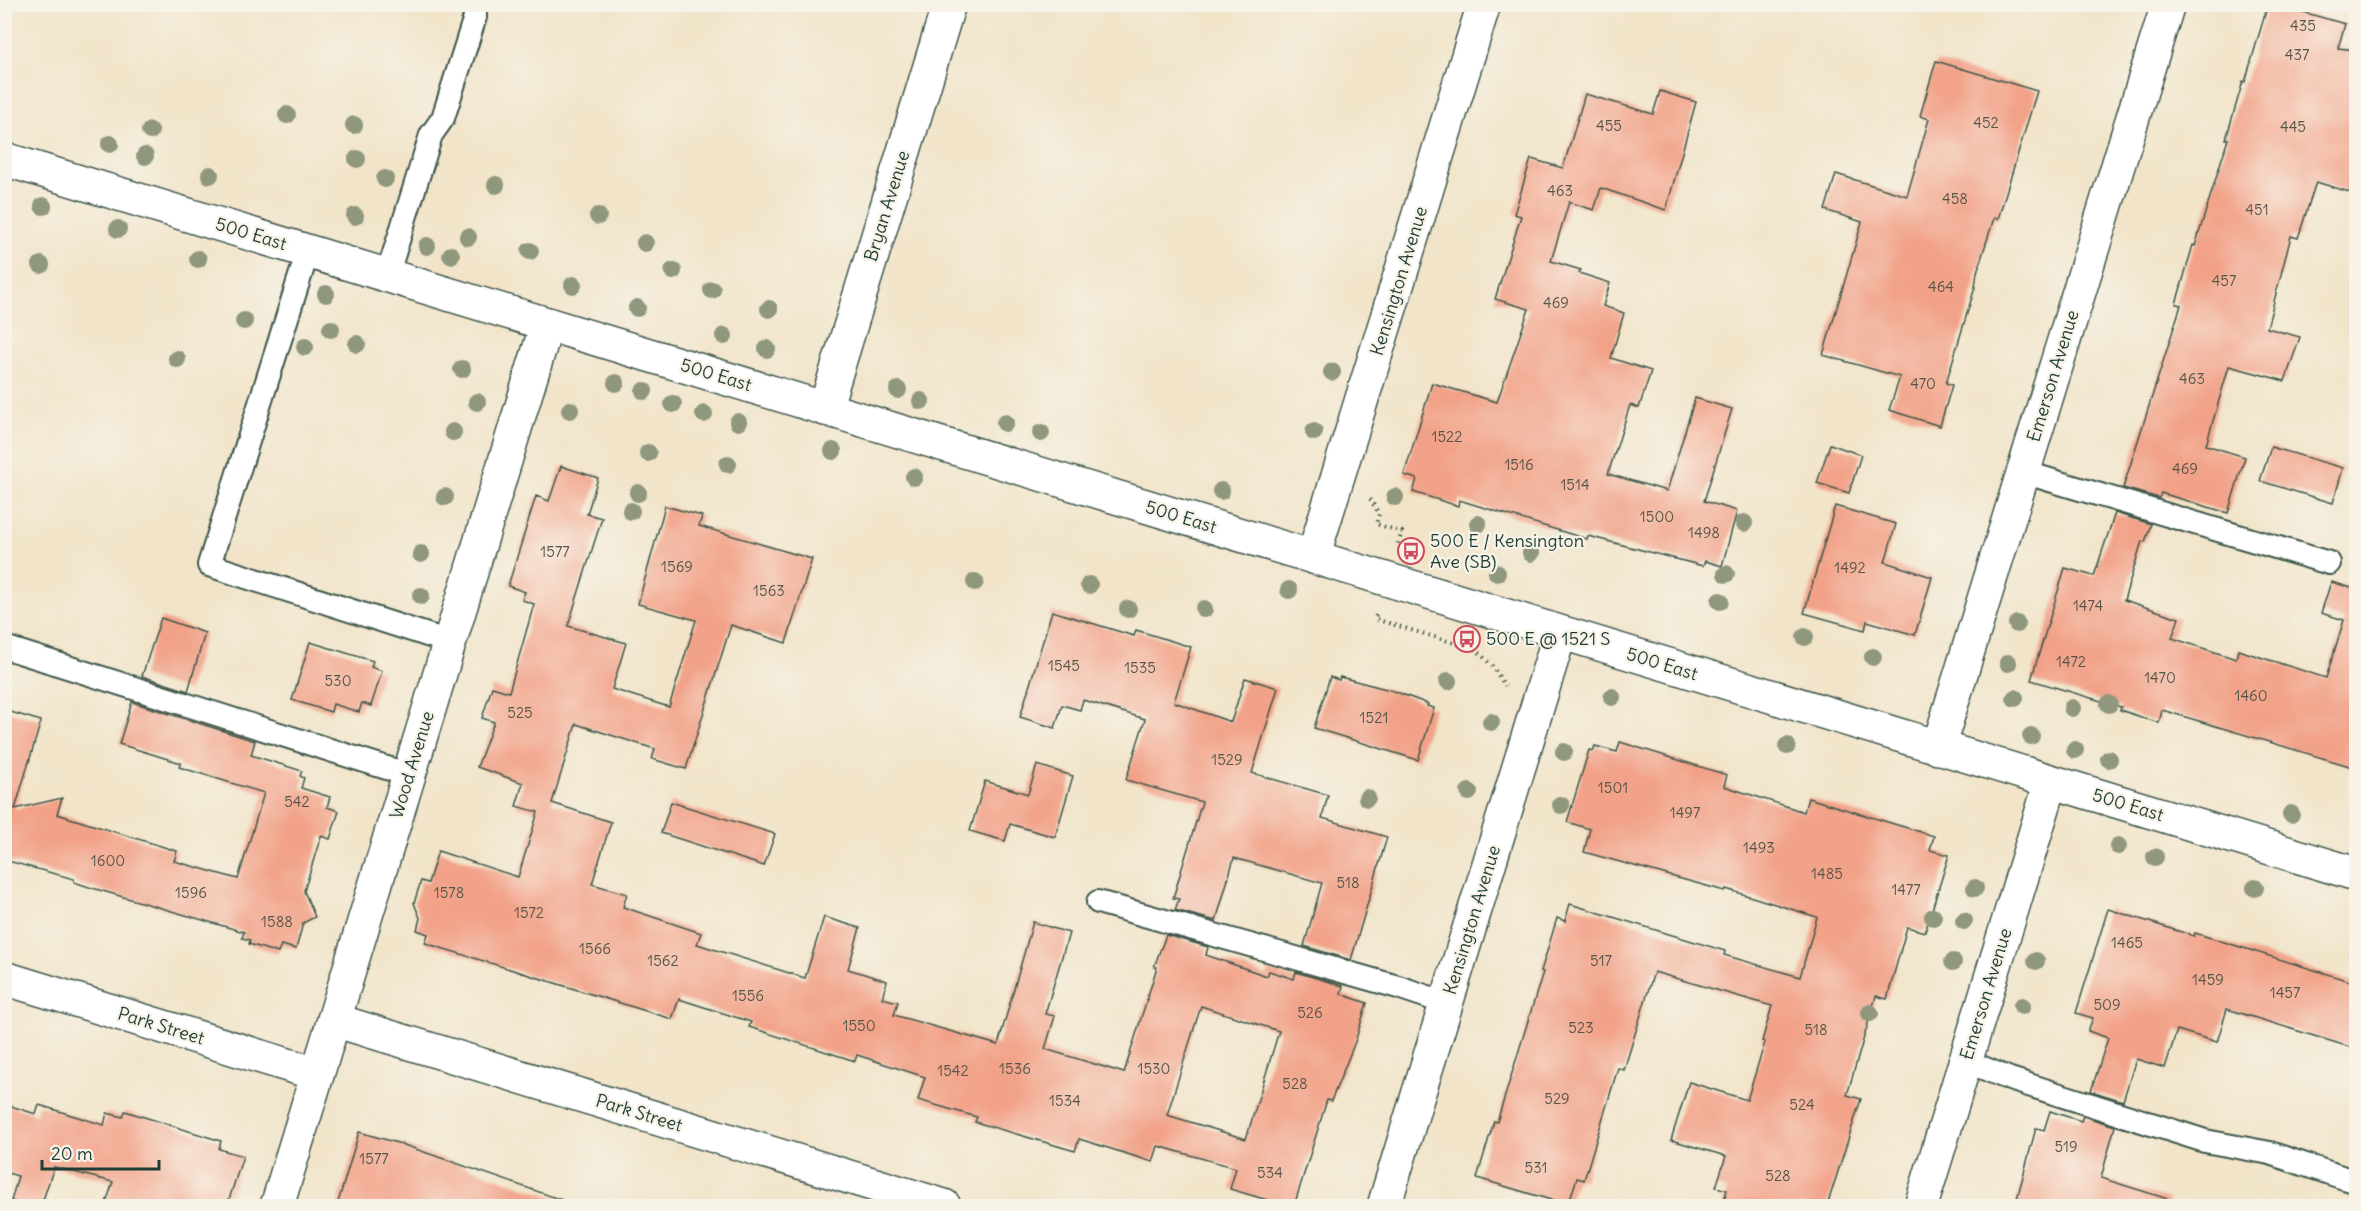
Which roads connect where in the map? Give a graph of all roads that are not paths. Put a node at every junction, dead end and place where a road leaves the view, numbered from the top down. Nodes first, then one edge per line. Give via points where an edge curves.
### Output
1 (475, 4) edge
2 (949, 4) edge
3 (1484, 4) edge
4 (2168, 4) edge
5 (4, 159) edge
6 (308, 251) junction
7 (387, 276) junction
8 (547, 324) junction
9 (825, 408) junction
10 (2023, 472) junction
11 (1313, 557) junction
12 (2329, 563) dead end
13 (1560, 633) junction
14 (449, 642) junction
15 (4, 647) edge
16 (1938, 748) junction
17 (409, 775) junction
18 (2051, 782) junction
19 (2356, 874) edge
20 (1098, 902) dead end
21 (4, 978) edge
22 (1446, 1003) junction
23 (334, 1020) junction
24 (1966, 1061) junction
25 (317, 1074) junction
26 (2356, 1182) edge
27 (277, 1206) edge
28 (944, 1206) edge
29 (1384, 1206) edge
30 (1921, 1206) edge

1 - 7 lane via 475,17 443,118 431,135
2 - 9 street, Bryan Avenue
3 - 11 street, Kensington Avenue
4 - 10 street, Emerson Avenue
5 - 6 street, 500 East
6 - 7 street, 500 East
6 - 14 lane via 209,565
7 - 8 street, 500 East
8 - 9 street, 500 East
8 - 14 street, Wood Avenue
9 - 11 street, 500 East
10 - 12 lane
10 - 16 street, Emerson Avenue
11 - 13 street, 500 East
13 - 16 street, 500 East
13 - 22 street, Kensington Avenue
14 - 17 street, Wood Avenue
15 - 17 lane
16 - 18 street, 500 East
17 - 23 street, Wood Avenue
18 - 19 street, 500 East
18 - 24 street, Emerson Avenue
20 - 22 lane
21 - 25 street, Park Street
22 - 29 street, Kensington Avenue
23 - 25 street, Wood Avenue
23 - 28 street, Park Street
24 - 26 lane via 2010,1079 2205,1141 2270,1153
24 - 30 street, Emerson Avenue
25 - 27 street, Wood Avenue

